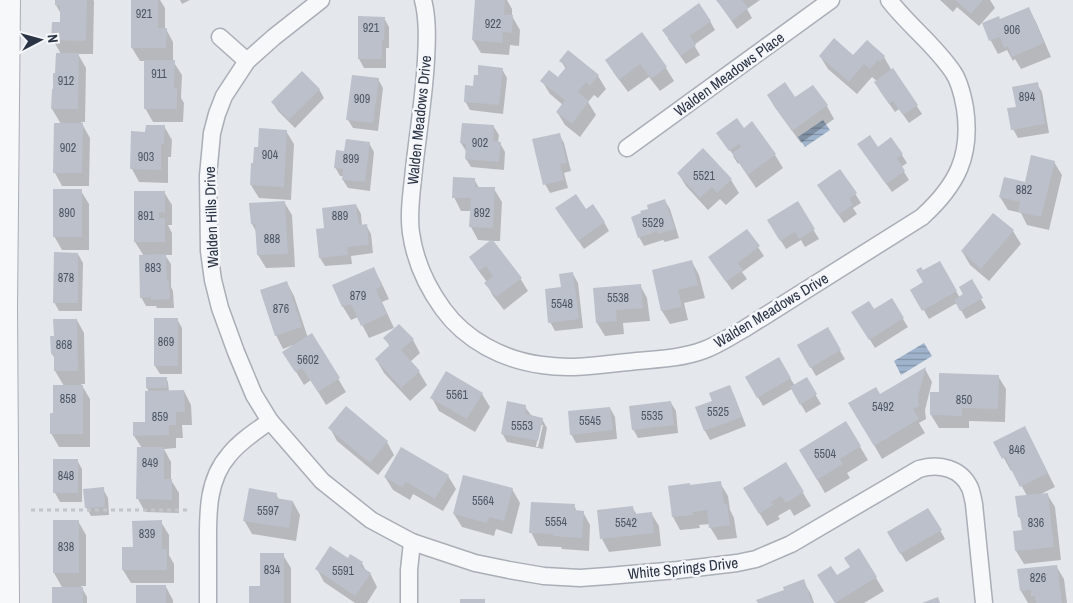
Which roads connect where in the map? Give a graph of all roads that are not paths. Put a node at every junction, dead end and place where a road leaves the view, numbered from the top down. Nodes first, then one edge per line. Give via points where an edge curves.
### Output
1 (10, 0) edge
2 (321, 0) edge
3 (424, 0) edge
4 (831, 0) edge
5 (889, 0) edge
6 (220, 37) dead end
7 (247, 61) junction
8 (627, 148) dead end
9 (4, 161) edge
10 (270, 420) junction
11 (412, 542) junction
12 (9, 603) edge
13 (208, 603) edge
14 (409, 603) edge
15 (984, 603) edge

1 - 9 street
2 - 7 street, Walden Hills Drive
3 - 5 street, Walden Meadows Drive via 425,75 411,208 411,233 419,266 448,317 483,345 533,364 580,367 685,355 719,343 922,217 938,202 951,185 965,153 968,125 964,99 955,74 938,51
4 - 8 street, Walden Meadows Place
6 - 7 street
7 - 10 street, Walden Hills Drive via 224,96 212,133 208,176 209,251 213,280 232,343 254,395
9 - 12 street
10 - 11 street, Walden Hills Drive via 322,481 371,520
10 - 13 street via 229,454 214,479 209,500
11 - 14 street
11 - 15 street, White Springs Drive via 475,563 544,576 580,578 738,563 791,544 918,469 946,467 954,470 971,490

